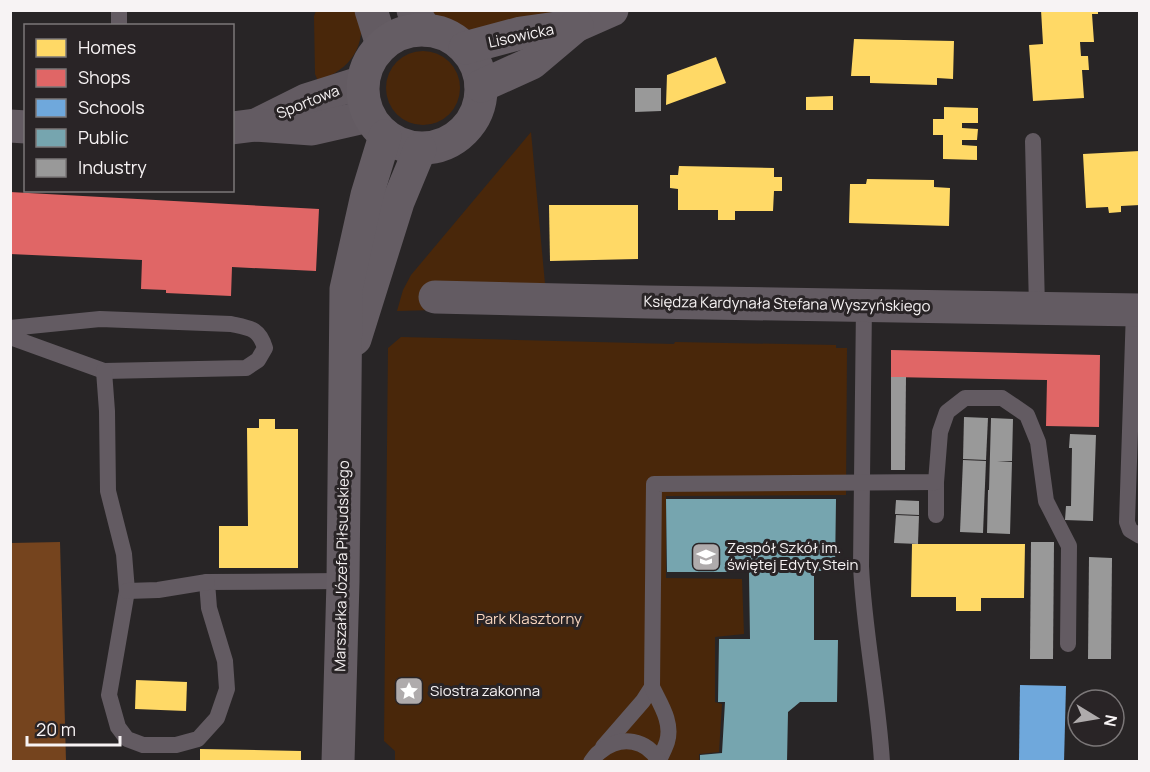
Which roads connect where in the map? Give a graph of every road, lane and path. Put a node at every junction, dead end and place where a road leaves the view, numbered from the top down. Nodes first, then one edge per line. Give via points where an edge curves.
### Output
1 (371, 10) edge
2 (612, 10) edge
3 (419, 20) edge
4 (578, 25) junction
5 (382, 45) junction
6 (465, 48) junction
7 (363, 82) junction
8 (481, 86) junction
9 (244, 126) edge
10 (377, 126) junction
11 (1033, 141) dead end
12 (420, 148) junction
13 (435, 297) dead end
14 (864, 305) junction
15 (1037, 308) junction
16 (1137, 310) edge
17 (10, 328) edge
18 (10, 337) edge
19 (345, 369) junction
20 (104, 371) junction
21 (862, 482) junction
22 (936, 482) junction
23 (936, 515) dead end
24 (1140, 536) edge
25 (343, 581) junction
26 (207, 582) junction
27 (127, 591) junction
28 (1068, 644) dead end
29 (652, 687) junction
30 (596, 756) edge
31 (659, 761) edge
32 (338, 762) edge
33 (882, 762) edge

1 - 5 street
2 - 4 main road, Lisowicka
3 - 5 main road
3 - 6 main road
4 - 6 main road, Lisowicka via 521,33
4 - 8 main road, Lisowicka via 532,63
5 - 7 main road via 369,62
6 - 8 main road via 476,66
7 - 9 street, Sportowa
7 - 10 main road via 363,100
8 - 12 main road via 477,110 464,131 444,144
9 - 10 street, Sportowa
10 - 12 main road via 402,145
10 - 19 main road, Marszałka Józefa Piłsudskiego via 368,195 346,289
11 - 15 lane
12 - 19 main road, Marszałka Józefa Piłsudskiego via 398,202
13 - 14 street, Księdza Kardynała Stefana Wyszyńskiego
14 - 15 street, Księdza Kardynała Stefana Wyszyńskiego
14 - 21 lane
15 - 16 street, Księdza Kardynała Stefana Wyszyńskiego
16 - 24 lane via 1127,522 1130,530
17 - 20 lane via 100,319 231,324 250,328 261,336 265,348 258,360 246,368
18 - 20 lane
19 - 25 main road, Marszałka Józefa Piłsudskiego
20 - 27 lane via 108,491
21 - 22 lane
21 - 29 lane via 654,484
21 - 33 lane via 862,599
22 - 23 lane
22 - 28 lane via 940,432 947,412 965,398 1002,398 1027,415 1038,442 1046,501 1069,546
25 - 26 lane
25 - 32 main road, Marszałka Józefa Piłsudskiego
26 - 27 lane
26 - 27 lane via 209,608 225,661 227,689 218,718 198,739 176,745 143,745 128,740 118,727 109,695
29 - 30 lane
29 - 31 lane via 669,726 668,741
30 - 31 lane via 618,742 631,740 642,744

